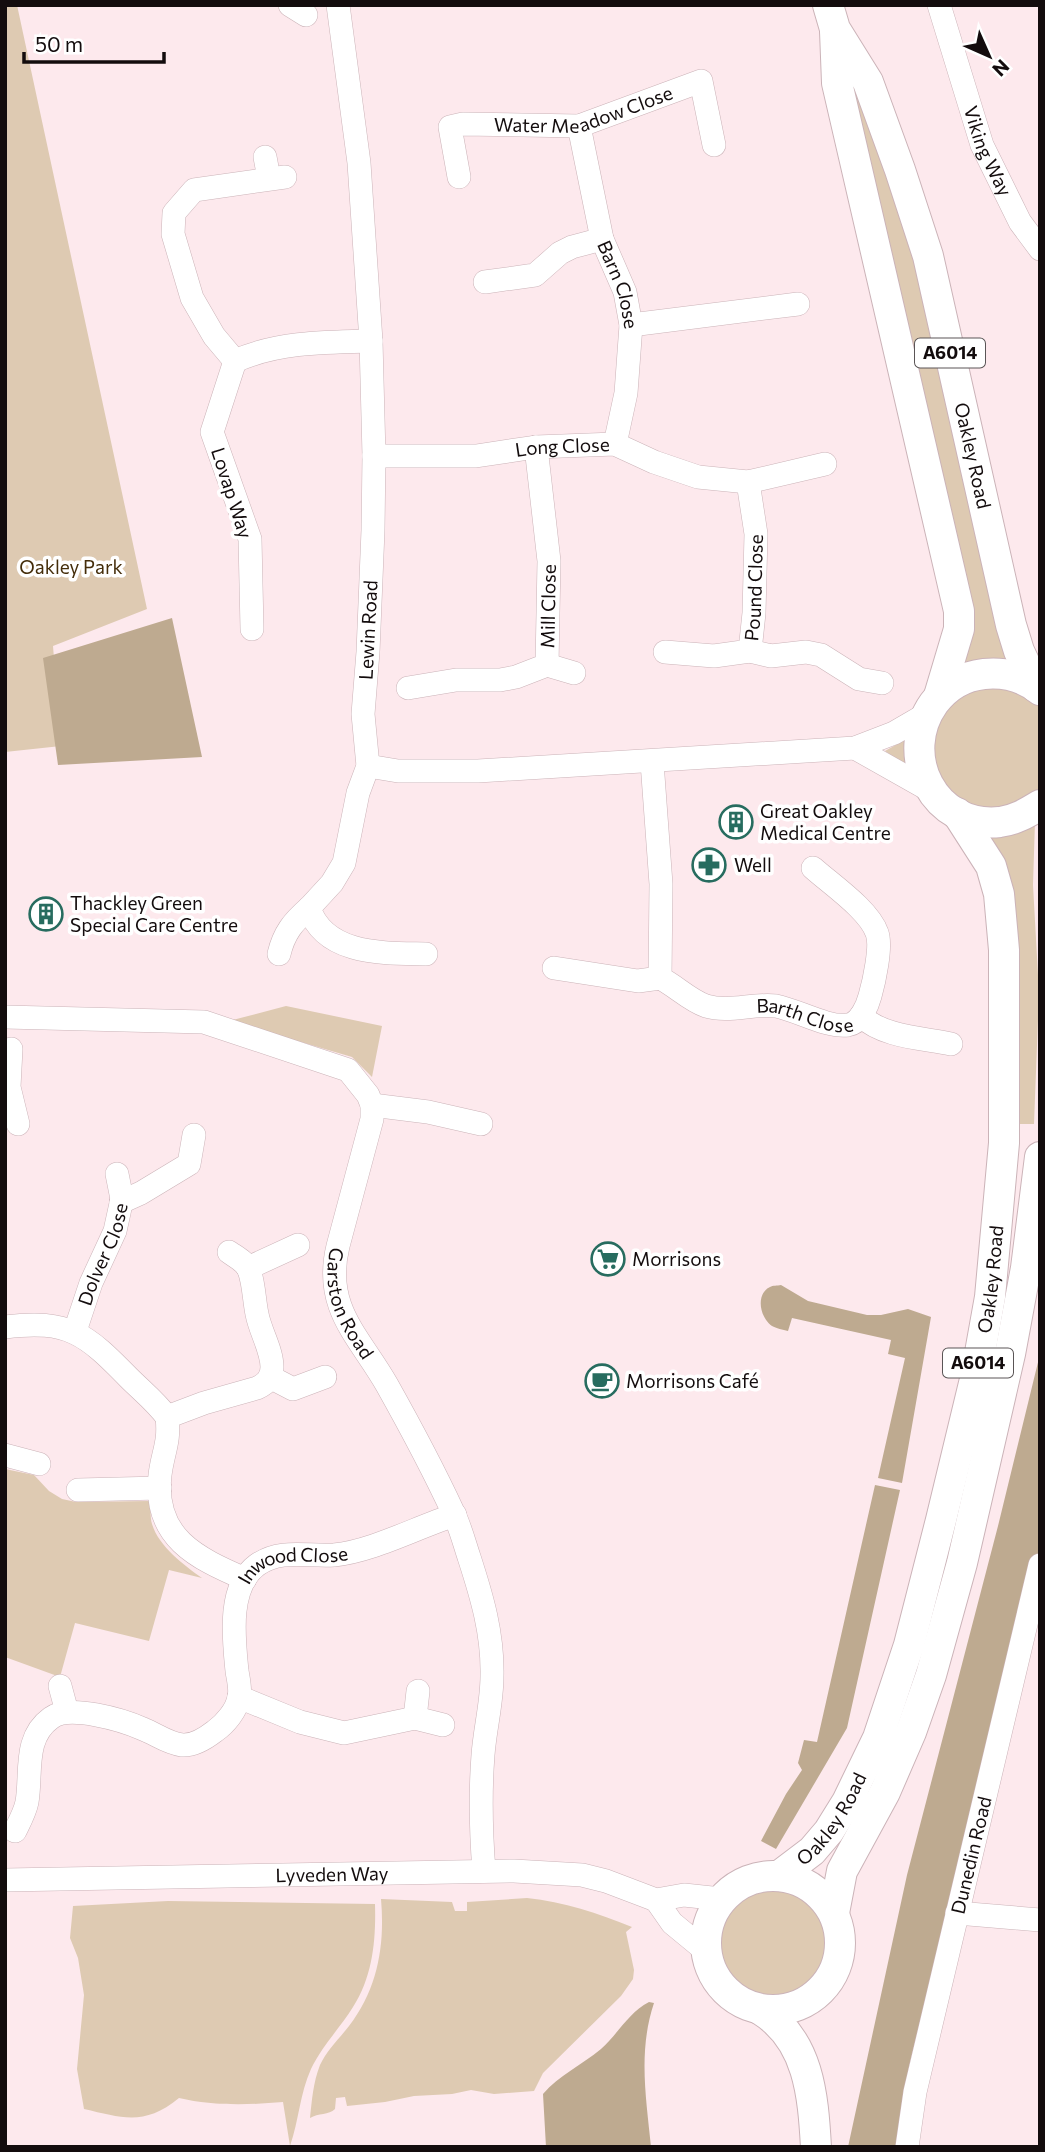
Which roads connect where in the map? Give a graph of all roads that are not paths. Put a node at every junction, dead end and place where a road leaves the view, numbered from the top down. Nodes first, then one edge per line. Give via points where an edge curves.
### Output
1 (338, 5) edge
2 (939, 5) edge
3 (832, 17) edge
4 (579, 126) junction
5 (714, 145) dead end
6 (273, 170) dead end
7 (460, 177) dead end
8 (602, 239) junction
9 (1040, 249) edge
10 (485, 282) dead end
11 (798, 304) dead end
12 (631, 325) junction
13 (371, 341) junction
14 (235, 361) junction
15 (615, 444) junction
16 (536, 447) junction
17 (374, 456) junction
18 (825, 464) dead end
19 (748, 482) junction
20 (252, 629) dead end
21 (750, 651) junction
22 (665, 652) dead end
23 (547, 666) junction
24 (574, 673) dead end
25 (882, 683) dead end
26 (408, 688) dead end
27 (1038, 688) edge
28 (932, 706) junction
29 (855, 748) junction
30 (652, 762) junction
31 (368, 766) junction
32 (933, 792) junction
33 (1040, 805) edge
34 (957, 813) junction
35 (813, 868) dead end
36 (309, 908) junction
37 (279, 954) dead end
38 (426, 954) dead end
39 (554, 968) dead end
40 (660, 978) junction
41 (861, 1016) junction
42 (5, 1017) edge
43 (951, 1044) dead end
44 (11, 1049) dead end
45 (372, 1105) junction
46 (481, 1124) dead end
47 (21, 1128) edge
48 (194, 1135) dead end
49 (1040, 1157) edge
50 (117, 1174) dead end
51 (121, 1202) junction
52 (298, 1245) dead end
53 (229, 1252) dead end
54 (247, 1268) junction
55 (5, 1327) edge
56 (75, 1331) junction
57 (270, 1377) junction
58 (326, 1377) dead end
59 (167, 1417) junction
60 (5, 1455) edge
61 (39, 1464) dead end
62 (160, 1488) junction
63 (78, 1490) dead end
64 (455, 1515) junction
65 (1039, 1574) edge
66 (245, 1579) junction
67 (60, 1686) dead end
68 (418, 1691) dead end
69 (239, 1697) junction
70 (67, 1712) junction
71 (415, 1718) junction
72 (443, 1725) dead end
73 (15, 1831) dead end
74 (484, 1871) junction
75 (779, 1876) junction
76 (5, 1880) edge
77 (721, 1899) junction
78 (656, 1900) junction
79 (834, 1913) junction
80 (957, 1913) junction
81 (1040, 1920) edge
82 (706, 1951) junction
83 (823, 1989) junction
84 (761, 2010) junction
85 (802, 2055) junction
86 (816, 2147) edge
87 (907, 2147) edge

1 - 13 street, Lewin Road via 359,163
2 - 9 street, Viking Way via 982,145 1020,222
3 - 27 main road, Oakley Road / A6014 via 868,82 928,257 1011,625
3 - 28 main road, Oakley Road / A6014 via 836,83 959,611 960,629
4 - 5 street, Water Meadow Close via 701,81
4 - 7 street, Water Meadow Close via 450,127
4 - 8 street, Barn Close
6 - 14 street via 194,190 174,212 173,234 191,298
8 - 10 street via 560,253 535,275
8 - 12 street, Barn Close via 625,292
11 - 12 street
12 - 15 street, Barn Close via 626,393
13 - 14 street via 285,346
13 - 17 street, Lewin Road
14 - 20 street, Lovap Way via 212,432 250,539
15 - 16 street, Long Close
15 - 19 street, Long Close via 698,477
16 - 17 street, Long Close via 476,456
16 - 23 street, Mill Close via 549,561
17 - 31 street, Lewin Road via 363,714
18 - 19 street, Long Close
19 - 21 street, Pound Close via 756,541
21 - 22 street, Pound Close via 714,656
21 - 25 street, Pound Close via 771,656 821,655 859,679
23 - 24 street
23 - 26 street, Mill Close via 500,680 456,680
27 - 28 main road via 1017,677 975,675 956,683
28 - 29 street via 894,733
28 - 32 main road, Oakley Road via 919,735 918,755
29 - 30 street
29 - 32 street
30 - 31 street via 478,771 398,771
30 - 40 street via 661,884
31 - 36 street via 344,863
32 - 34 main road
33 - 34 main road via 1001,822 978,821
34 - 75 main road, Oakley Road / A6014 via 991,866 999,894 1004,950 1004,1143 990,1297 942,1520 882,1727 829,1831
35 - 41 street, Barth Close via 860,909 877,932 870,996
36 - 37 street via 288,929
36 - 38 street via 322,930 351,947
39 - 40 street via 638,981
40 - 41 street, Barth Close via 707,1006 779,1007 849,1025
41 - 43 street via 884,1030
42 - 45 street via 204,1022 348,1070
44 - 47 street via 9,1087
45 - 46 street
45 - 64 street, Garston Road via 370,1130 333,1265 337,1299 346,1324 386,1384
48 - 51 street via 189,1164
49 - 79 main road, Oakley Road / A6014 via 1010,1354 962,1563 911,1732 842,1871
50 - 51 street, Dolver Close
51 - 56 street, Dolver Close via 115,1231
52 - 54 street
53 - 54 street
54 - 57 street via 270,1356
55 - 56 street, Dolver Close via 29,1324
56 - 59 street, Dolver Close via 103,1351
57 - 58 street via 293,1389
57 - 59 street via 257,1388
59 - 62 street via 169,1435
60 - 61 street
62 - 63 street
62 - 66 street via 163,1511 178,1541 202,1559
64 - 66 street, Inwood Close via 336,1555 286,1554 256,1566
64 - 74 street, Garston Road via 491,1640 491,1700 481,1786
65 - 80 street, Dunedin Road
66 - 69 street, Inwood Close via 234,1612
67 - 70 street
68 - 71 street
69 - 70 street via 215,1732 181,1745 118,1721
69 - 71 street via 300,1722 344,1733
70 - 73 street via 52,1716 33,1742 27,1804
71 - 72 street
74 - 76 street, Lyveden Way
74 - 78 street, Lyveden Way via 582,1875
75 - 77 main road via 737,1885
75 - 79 main road via 811,1888
77 - 78 street, Lyveden Way via 684,1895
77 - 82 main road via 706,1933
78 - 82 street via 672,1923
79 - 83 main road via 839,1953
80 - 81 street
80 - 87 street, Dunedin Road via 915,2092
82 - 84 main road via 724,1990
83 - 84 main road via 784,2010
83 - 85 main road
84 - 85 main road via 775,2019
85 - 86 main road via 813,2100

